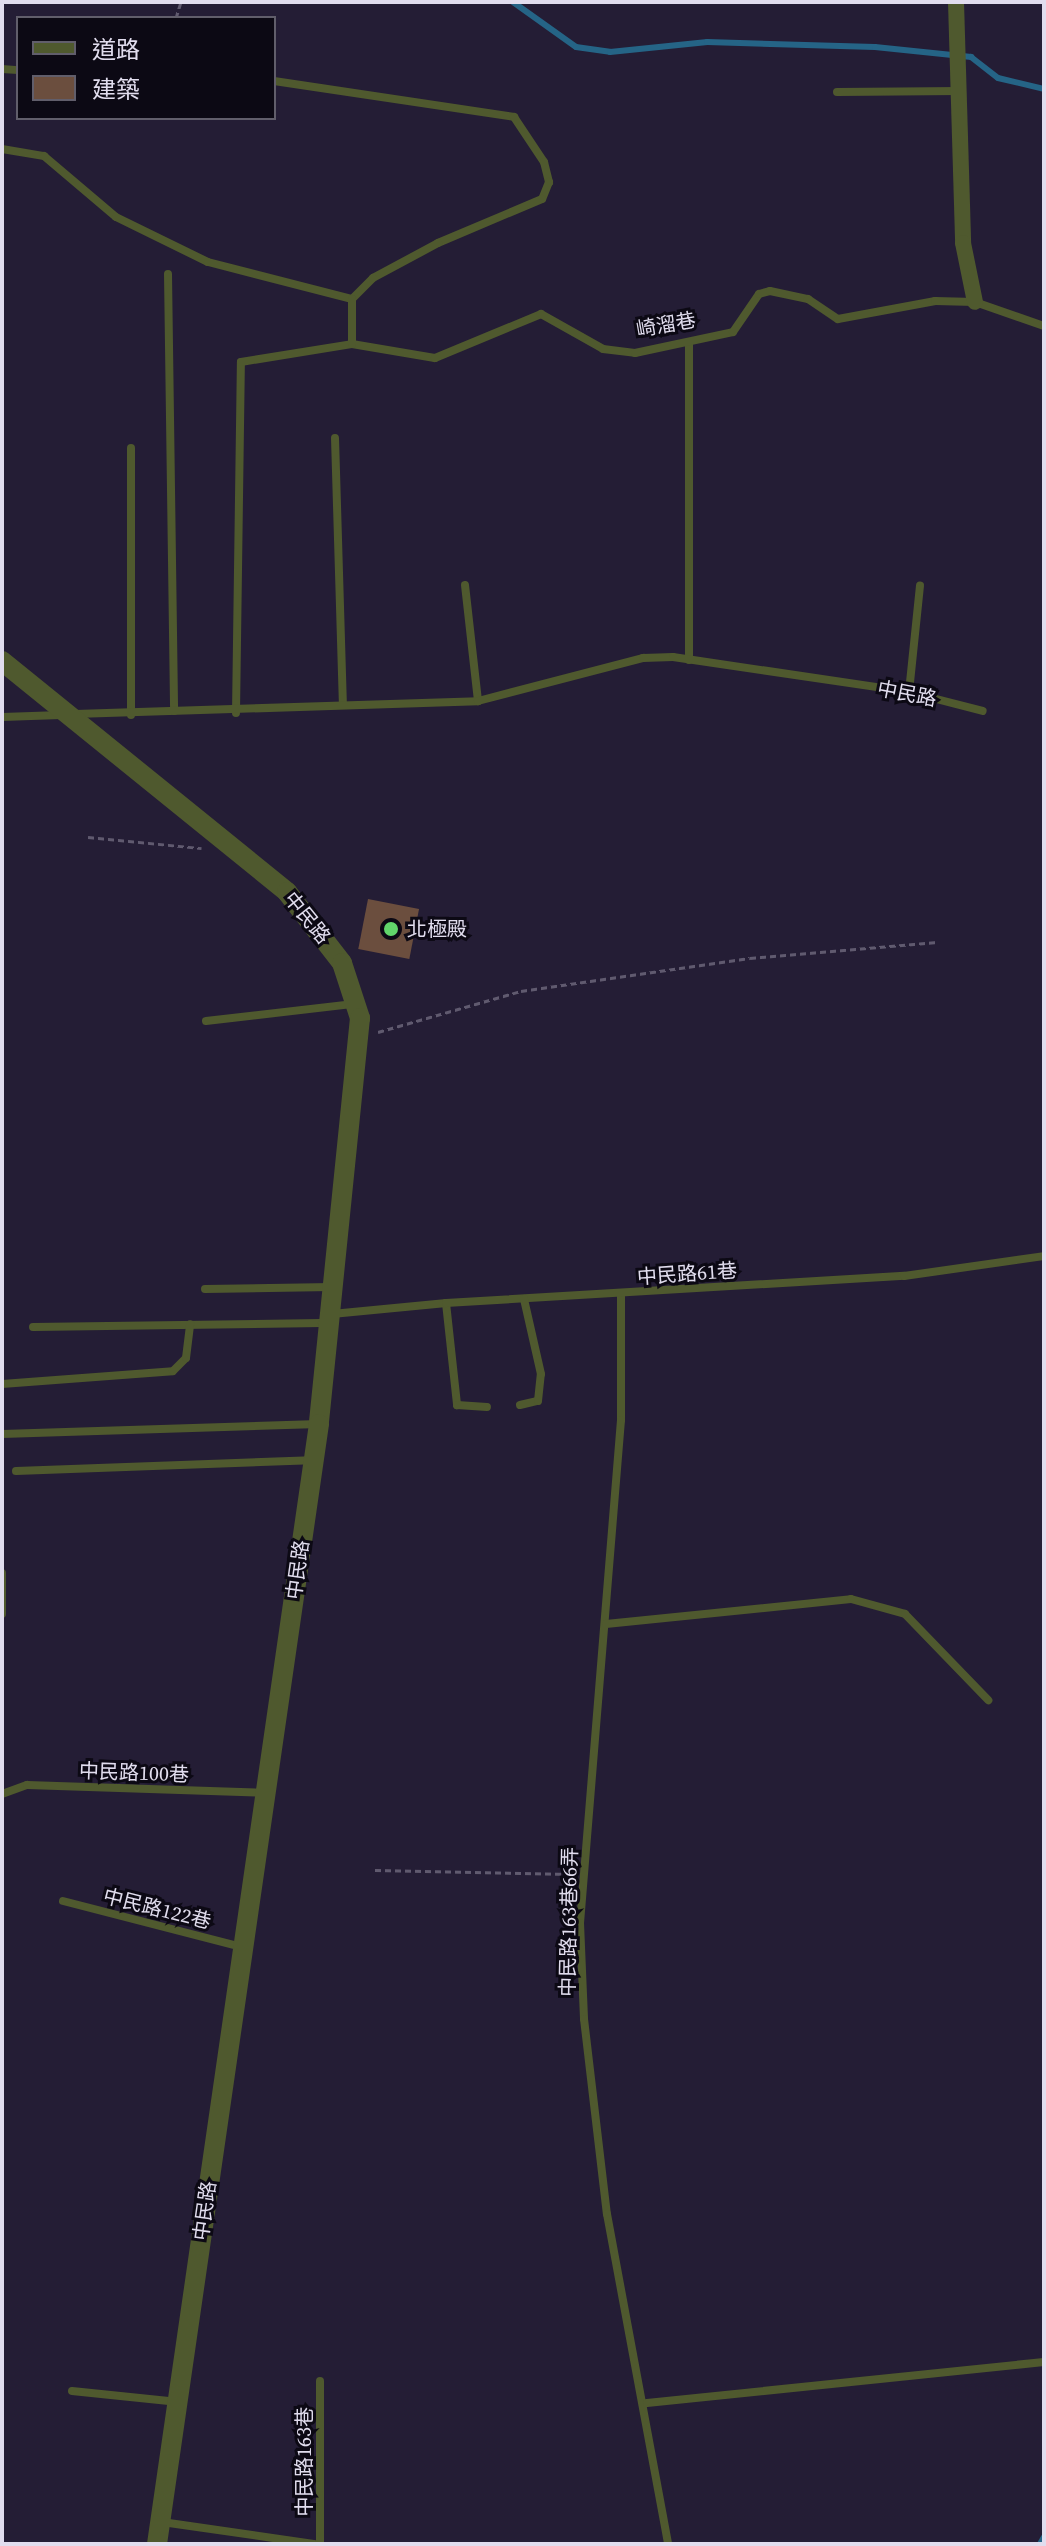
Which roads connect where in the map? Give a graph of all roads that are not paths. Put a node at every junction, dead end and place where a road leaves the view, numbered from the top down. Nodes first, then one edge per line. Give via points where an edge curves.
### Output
1 (956, 2) edge
2 (276, 81) edge
3 (961, 91) junction
4 (837, 92) dead end
5 (2, 149) edge
6 (168, 274) dead end
7 (352, 299) junction
8 (975, 302) junction
9 (1044, 326) edge
10 (689, 343) junction
11 (352, 344) junction
12 (335, 438) dead end
13 (131, 448) dead end
14 (465, 585) dead end
15 (920, 586) dead end
16 (689, 660) junction
17 (2, 661) edge
18 (909, 692) junction
19 (478, 701) junction
20 (343, 705) junction
21 (174, 711) junction
22 (983, 711) dead end
23 (236, 713) junction
24 (71, 714) junction
25 (131, 715) junction
26 (2, 717) edge
27 (359, 1003) junction
28 (206, 1021) dead end
29 (1044, 1256) edge
30 (333, 1287) junction
31 (205, 1289) dead end
32 (621, 1294) junction
33 (524, 1299) junction
34 (446, 1303) junction
35 (332, 1314) junction
36 (190, 1324) junction
37 (33, 1327) dead end
38 (2, 1384) edge
39 (520, 1405) dead end
40 (487, 1407) dead end
41 (319, 1424) junction
42 (2, 1434) edge
43 (314, 1460) junction
44 (16, 1471) dead end
45 (2, 1573) edge
46 (2, 1614) edge
47 (606, 1624) junction
48 (988, 1700) dead end
49 (2, 1781) edge
50 (4, 1793) edge
51 (266, 1793) junction
52 (63, 1901) dead end
53 (243, 1947) junction
54 (1044, 2362) edge
55 (320, 2381) dead end
56 (72, 2391) dead end
57 (178, 2402) junction
58 (647, 2403) junction
59 (161, 2522) junction
60 (156, 2544) edge
61 (317, 2544) edge
62 (668, 2544) edge

1 - 3 street
2 - 7 lane via 514,117 544,162 549,182 542,199 438,243 373,278
3 - 4 lane
3 - 8 street via 963,243
5 - 7 lane via 44,156 116,217 208,262
6 - 21 lane
7 - 11 lane
8 - 9 lane, 崎溜巷
8 - 10 lane, 崎溜巷 via 922,301 838,319 808,299 770,291 759,294 733,332
10 - 11 lane, 崎溜巷 via 635,353 603,349 541,314 435,358
10 - 16 lane
11 - 23 lane via 241,362
12 - 20 lane
13 - 25 lane
14 - 19 lane
15 - 18 lane
16 - 18 lane, 中民路
16 - 19 lane, 中民路 via 643,658
17 - 24 street, 中民路
18 - 22 lane, 中民路
19 - 20 lane, 中民路
20 - 23 lane, 中民路
21 - 23 lane, 中民路
21 - 25 lane, 中民路
24 - 25 lane, 中民路
24 - 26 lane, 中民路
24 - 27 street, 中民路 via 287,892 342,963
27 - 28 lane
27 - 30 street, 中民路 via 362,1036
29 - 32 lane, 中民路61巷 via 904,1276
30 - 31 lane
30 - 35 street, 中民路
32 - 33 lane, 中民路61巷
32 - 47 lane, 中民路163巷66弄 via 621,1420
33 - 34 lane, 中民路61巷
33 - 39 lane via 541,1374 538,1401
34 - 35 lane, 中民路61巷
34 - 40 lane via 457,1405
35 - 36 lane, 中民路61巷 via 322,1323
35 - 41 street, 中民路
36 - 37 lane, 中民路61巷
36 - 38 lane via 186,1358 173,1371
41 - 42 lane
41 - 43 street, 中民路
43 - 44 lane
43 - 51 street, 中民路
45 - 46 lane
47 - 48 lane via 851,1599 905,1614
47 - 58 lane, 中民路163巷66弄 via 583,1874 584,2019 607,2214
49 - 50 lane
50 - 51 lane, 中民路100巷 via 27,1785
51 - 53 street, 中民路
52 - 53 lane, 中民路122巷
53 - 57 street, 中民路
54 - 58 lane
55 - 61 lane, 中民路163巷
56 - 57 lane
57 - 59 street, 中民路
58 - 62 lane, 中民路163巷66弄
59 - 60 street, 中民路
59 - 61 lane

